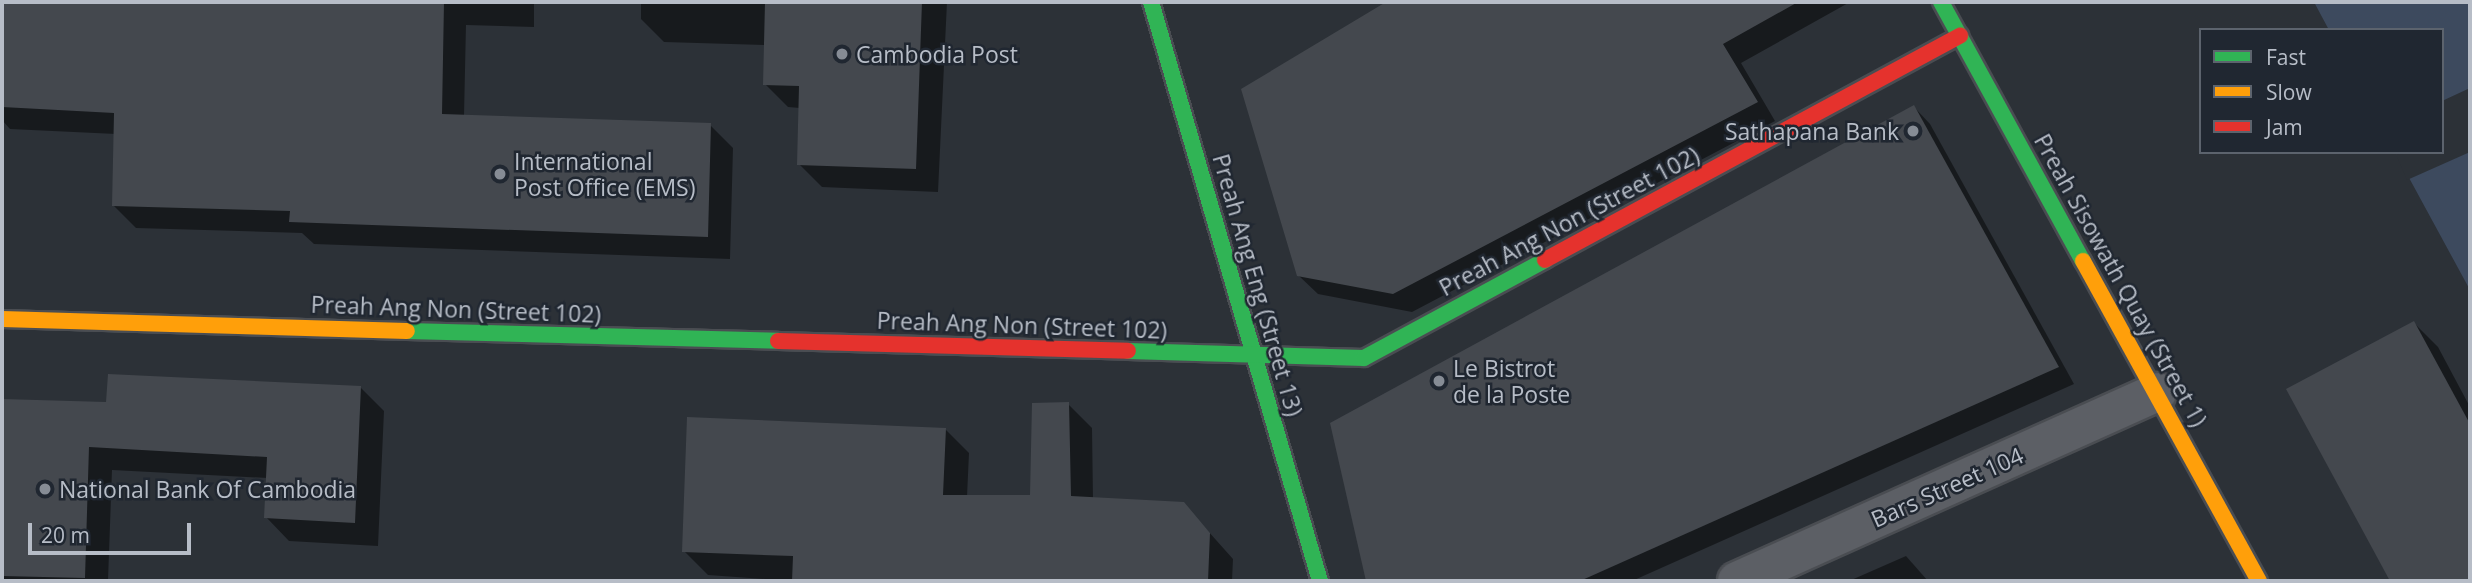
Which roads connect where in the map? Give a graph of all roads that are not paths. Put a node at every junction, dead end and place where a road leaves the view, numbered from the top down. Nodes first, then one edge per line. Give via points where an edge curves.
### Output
1 (1151, 2) edge
2 (1941, 2) edge
3 (1960, 36) junction
4 (2, 319) edge
5 (1255, 355) junction
6 (2157, 392) junction
7 (1320, 581) edge
8 (1737, 581) edge
9 (2259, 581) edge

1 - 5 street, Preah Ang Eng (Street 13)
2 - 3 street, Preah Sisowath Quay (Street 1)
3 - 5 street, Preah Ang Non (Street 102) via 1364,358
3 - 6 street, Preah Sisowath Quay (Street 1)
4 - 5 street, Preah Ang Non (Street 102)
5 - 7 street, Preah Ang Eng (Street 13)
6 - 8 street, Bars Street 104
6 - 9 street, Preah Sisowath Quay (Street 1)

